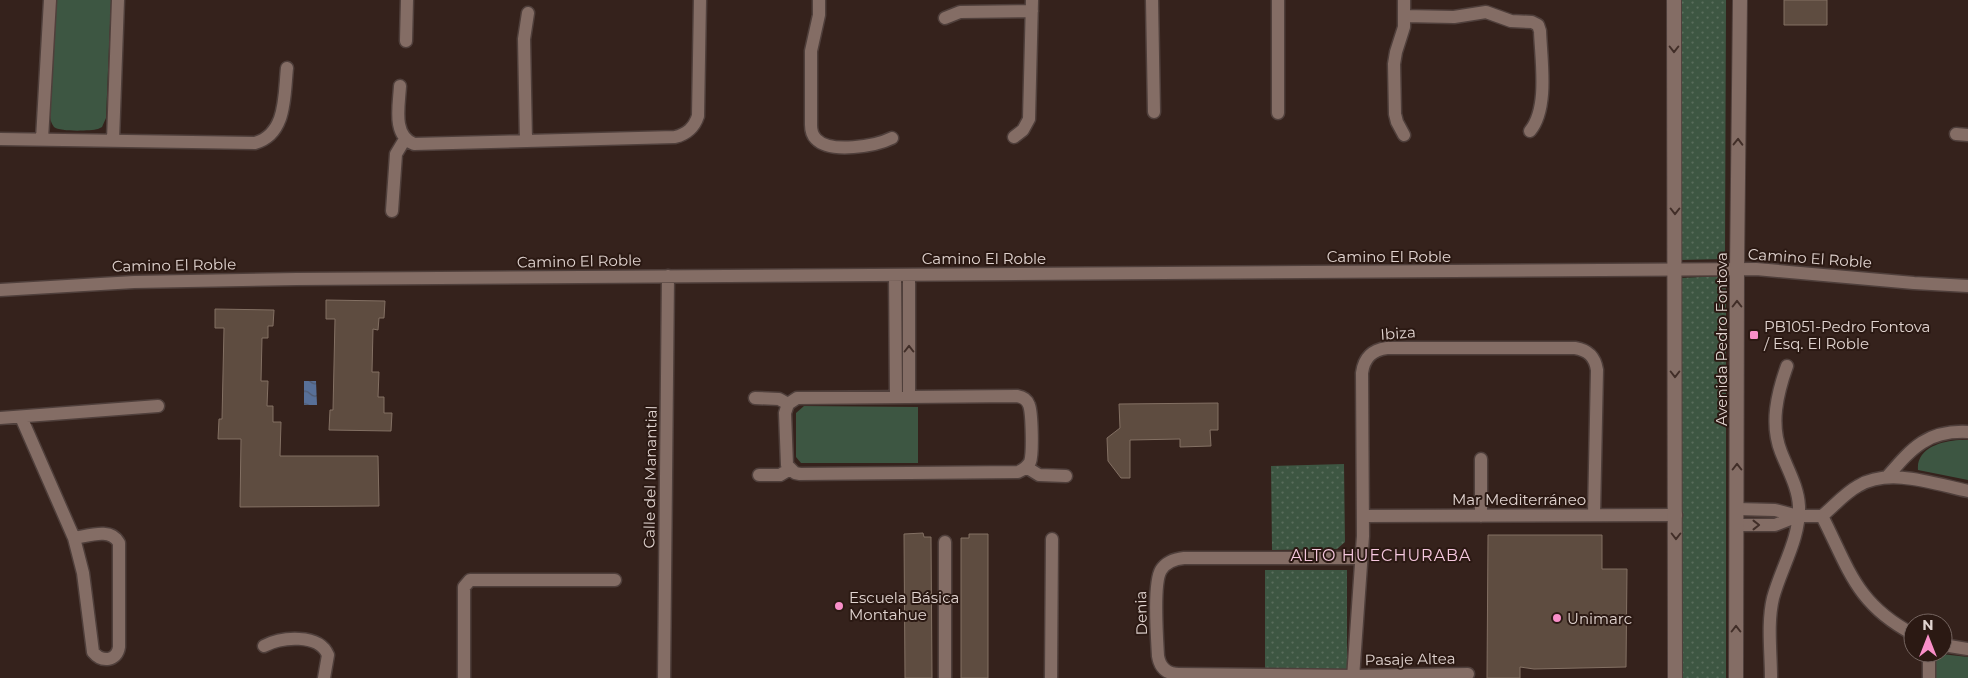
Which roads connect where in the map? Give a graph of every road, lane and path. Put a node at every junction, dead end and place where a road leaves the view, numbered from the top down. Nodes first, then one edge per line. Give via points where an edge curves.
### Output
1 (50, 0) edge
2 (118, 0) edge
3 (407, 0) edge
4 (700, 0) edge
5 (819, 0) edge
6 (1152, 0) edge
7 (1278, 0) edge
8 (1404, 0) edge
9 (1674, 0) edge
10 (1740, 0) edge
11 (1032, 6) edge
12 (528, 13) dead end
13 (1404, 16) junction
14 (945, 18) dead end
15 (406, 41) dead end
16 (287, 68) dead end
17 (400, 86) dead end
18 (1154, 112) dead end
19 (1278, 113) dead end
20 (1530, 131) dead end
21 (1404, 136) dead end
22 (1014, 137) dead end
23 (892, 138) dead end
24 (0, 139) edge
25 (42, 139) junction
26 (405, 139) junction
27 (113, 140) junction
28 (526, 141) junction
29 (392, 211) dead end
30 (1737, 269) junction
31 (1675, 270) junction
32 (895, 275) junction
33 (909, 275) junction
34 (668, 276) junction
35 (1968, 286) edge
36 (0, 290) edge
37 (1787, 366) dead end
38 (902, 396) junction
39 (755, 398) dead end
40 (788, 404) junction
41 (158, 406) dead end
42 (21, 417) junction
43 (0, 418) edge
44 (1968, 432) edge
45 (1481, 459) dead end
46 (1026, 468) junction
47 (790, 469) junction
48 (759, 475) dead end
49 (1066, 476) dead end
50 (1886, 477) junction
51 (1968, 491) edge
52 (1737, 509) junction
53 (1594, 515) junction
54 (1676, 515) junction
55 (1363, 516) junction
56 (1482, 516) junction
57 (1798, 516) junction
58 (1822, 516) junction
59 (1737, 525) junction
60 (74, 538) junction
61 (1052, 539) dead end
62 (945, 542) dead end
63 (1362, 558) junction
64 (614, 580) dead end
65 (1903, 628) edge
66 (264, 646) dead end
67 (1953, 646) edge
68 (1968, 649) edge
69 (1929, 663) edge
70 (1468, 674) dead end
71 (1353, 677) edge
72 (324, 678) edge
73 (464, 678) edge
74 (664, 678) edge
75 (945, 678) edge
76 (1051, 678) edge
77 (1675, 678) edge
78 (1736, 678) edge
79 (1771, 678) edge
80 (1929, 678) edge

1 - 25 street
2 - 27 street
3 - 15 street
4 - 28 street via 698,116 688,132 676,137
5 - 23 street via 811,51 813,136 825,145 860,147
6 - 18 street
7 - 19 street
8 - 13 street
9 -> 31 street
30 -> 10 street, Avenida Pedro Fontova
11 - 14 street via 960,12
11 - 22 street via 1029,119
12 - 28 street via 524,38
13 - 20 street via 1454,17 1486,12 1511,21 1538,25 1542,101 1538,119
13 - 21 street via 1394,64 1395,114
16 - 27 street via 278,128 262,141
17 - 26 street via 399,129
24 - 25 street
25 - 27 street
26 - 28 street via 414,144
26 - 29 street via 396,154
30 - 31 street, Camino El Roble
30 - 35 street, Camino El Roble
52 -> 30 street, Avenida Pedro Fontova
31 - 33 street, Camino El Roble
31 -> 54 street
32 - 33 street, Camino El Roble
32 - 34 street, Camino El Roble
32 - 38 street
38 -> 33 street
34 - 36 street, Camino El Roble via 134,282
34 - 74 street, Calle del Manantial
37 - 57 street via 1778,397 1776,427 1780,451 1796,490
38 - 40 street via 804,397
38 - 46 street via 1017,396 1025,399 1030,408 1031,455
39 - 40 street via 779,399
40 - 47 street via 785,413 786,460
41 - 42 street
42 - 43 street
42 - 60 street
44 - 50 street via 1945,432 1928,438
45 - 56 street
46 - 47 street via 1013,472 800,474
46 - 49 street via 1039,475
47 - 48 street via 780,475
50 - 51 street
50 - 58 street via 1858,485
52 - 57 street via 1775,510
52 - 59 street, Avenida Pedro Fontova
53 - 54 street, Mar Mediterráneo
53 - 55 street, Ibiza via 1597,370 1590,354 1576,348 1387,348 1370,354 1362,373
53 - 56 street, Mar Mediterráneo
54 -> 77 street
55 - 56 street, Mar Mediterráneo
55 - 63 street, Ibiza
57 - 58 street
59 -> 57 street via 1775,525
57 - 79 street via 1773,600
58 - 65 street via 1860,591 1882,615
78 -> 59 street, Avenida Pedro Fontova
60 - 60 street via 108,534 119,543 119,647 109,660 93,652 83,573
61 - 76 street
62 - 75 street
63 - 71 street, Ibiza
63 - 71 street, Denia via 1176,558 1164,566 1157,583 1158,656 1160,665 1168,672
64 - 73 street via 470,580 464,587
66 - 72 street via 281,640 316,641 328,655
67 - 68 street
69 - 80 street
70 - 71 street, Pasaje Altea

